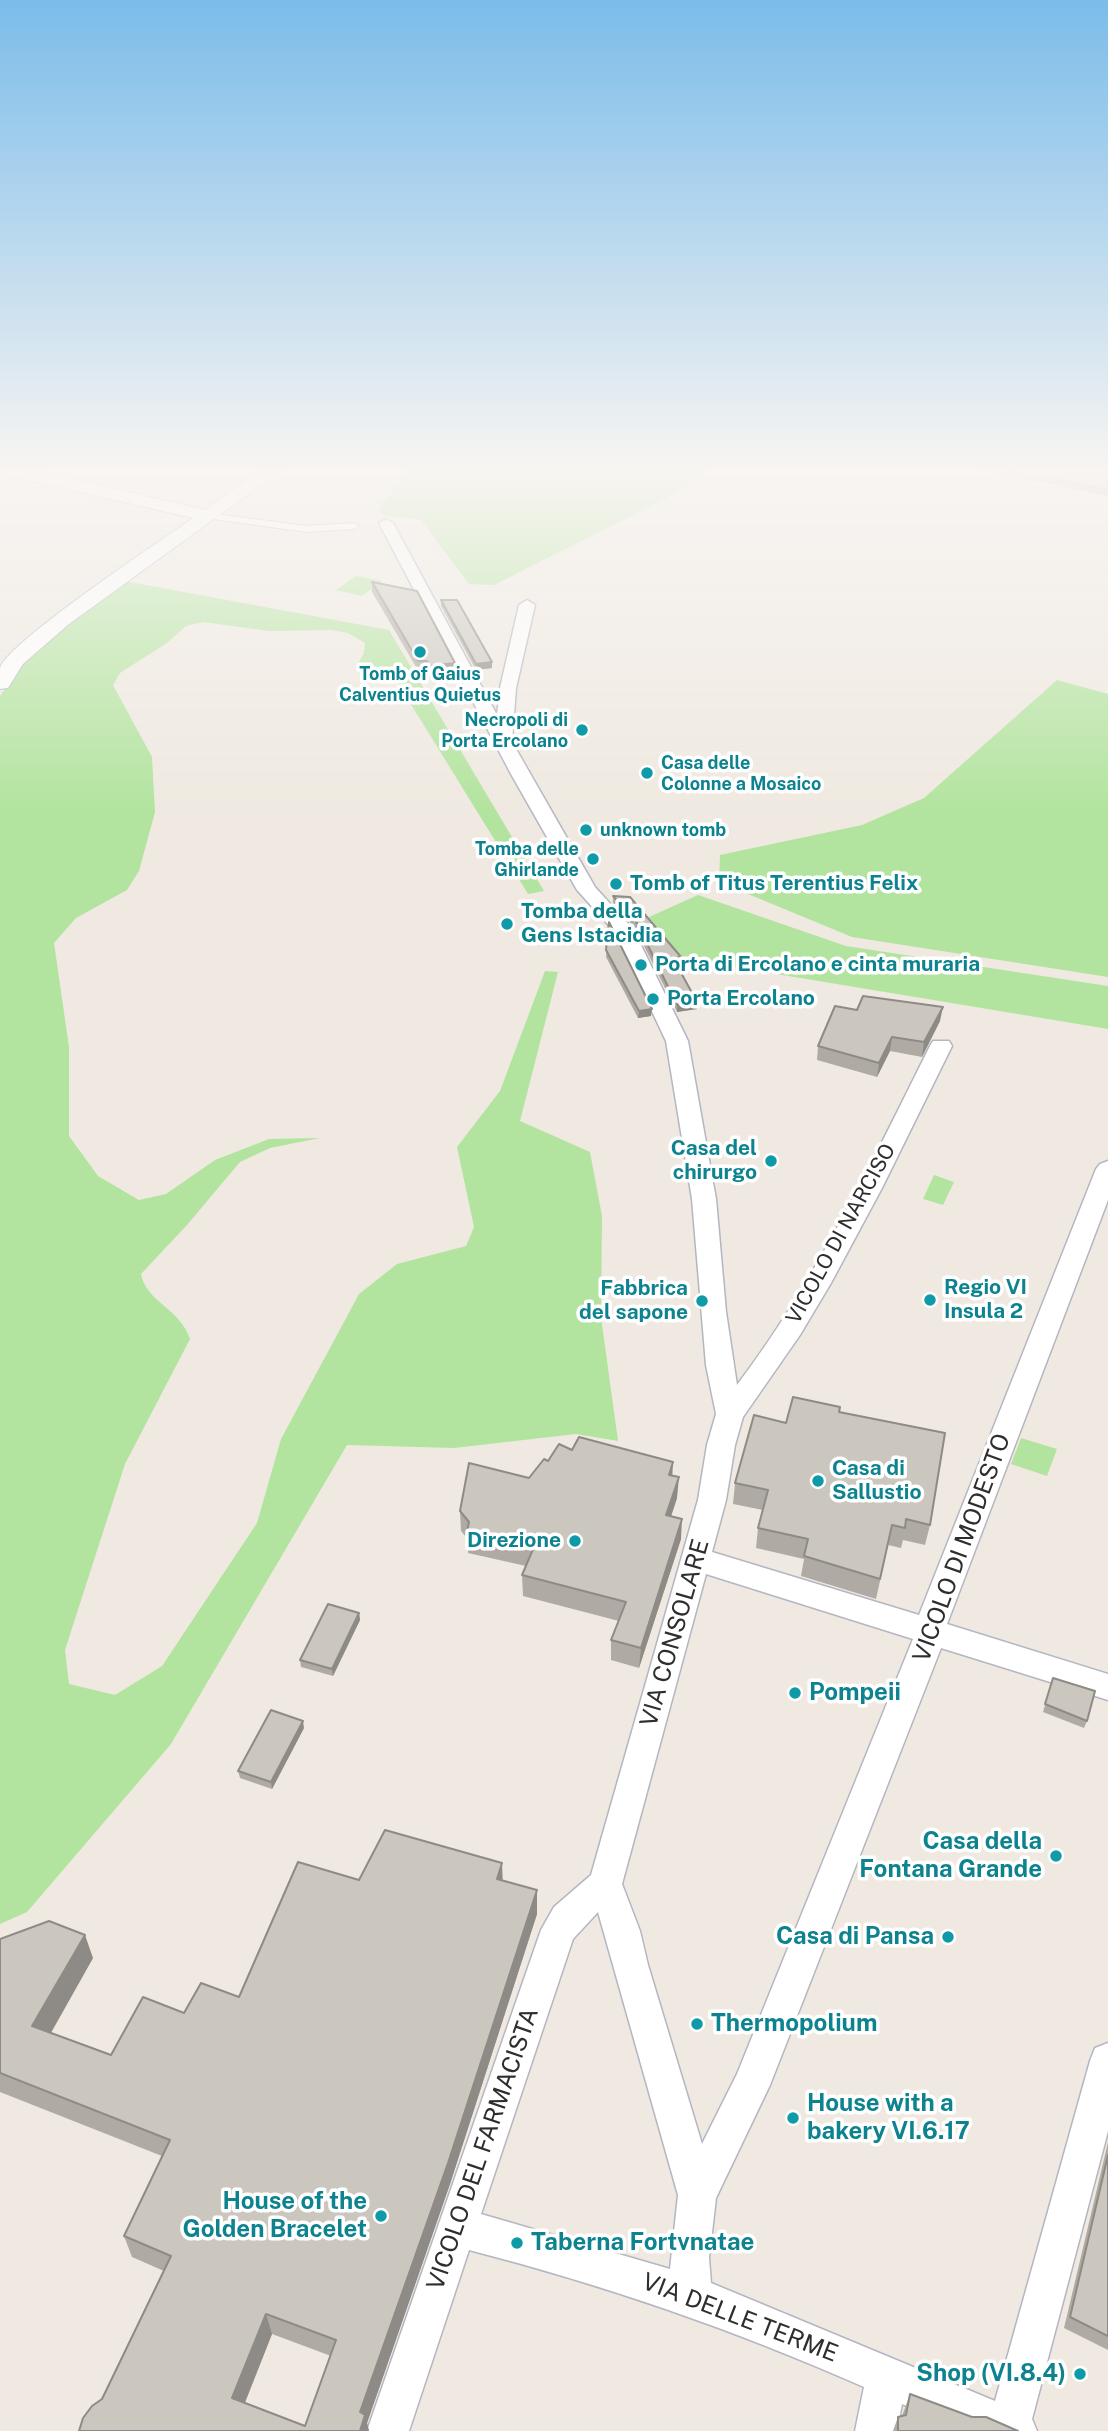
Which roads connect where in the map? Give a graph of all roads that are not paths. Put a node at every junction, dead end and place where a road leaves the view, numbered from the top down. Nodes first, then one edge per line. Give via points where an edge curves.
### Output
1 (115, 582) edge
2 (418, 582) edge
3 (527, 605) dead end
4 (0, 682) edge
5 (504, 741) junction
6 (941, 1045) dead end
7 (1108, 1169) edge
8 (730, 1415) junction
9 (696, 1559) junction
10 (931, 1632) junction
11 (1108, 1687) edge
12 (605, 1884) junction
13 (1108, 2061) edge
14 (697, 2195) junction
15 (456, 2227) junction
16 (692, 2296) junction
17 (887, 2375) junction
18 (1013, 2430) edge
19 (388, 2431) edge
20 (876, 2431) edge

1 - 4 street via 62,620 16,660
2 - 5 street, VIA CONSOLARE
3 - 5 street via 508,688
5 - 8 street, VIA CONSOLARE via 587,890 623,929 677,1041 704,1199 719,1365
6 - 8 street, VICOLO DI NARCISO via 848,1229
7 - 10 street, VICOLO DI MODESTO via 991,1465
8 - 9 street, VIA CONSOLARE
9 - 10 street
9 - 12 street, VIA CONSOLARE
10 - 11 street
10 - 14 street, VICOLO DI MODESTO via 737,2119
12 - 14 street via 623,1931
12 - 15 street, VICOLO DEL FARMACISTA via 558,1930
13 - 18 street
14 - 16 street via 689,2258
15 - 16 street, VIA DELLE TERME
15 - 19 street, VICOLO DEL FARMACISTA
16 - 17 street, VIA DELLE TERME
17 - 18 street, VIA DELLE TERME
17 - 20 street

